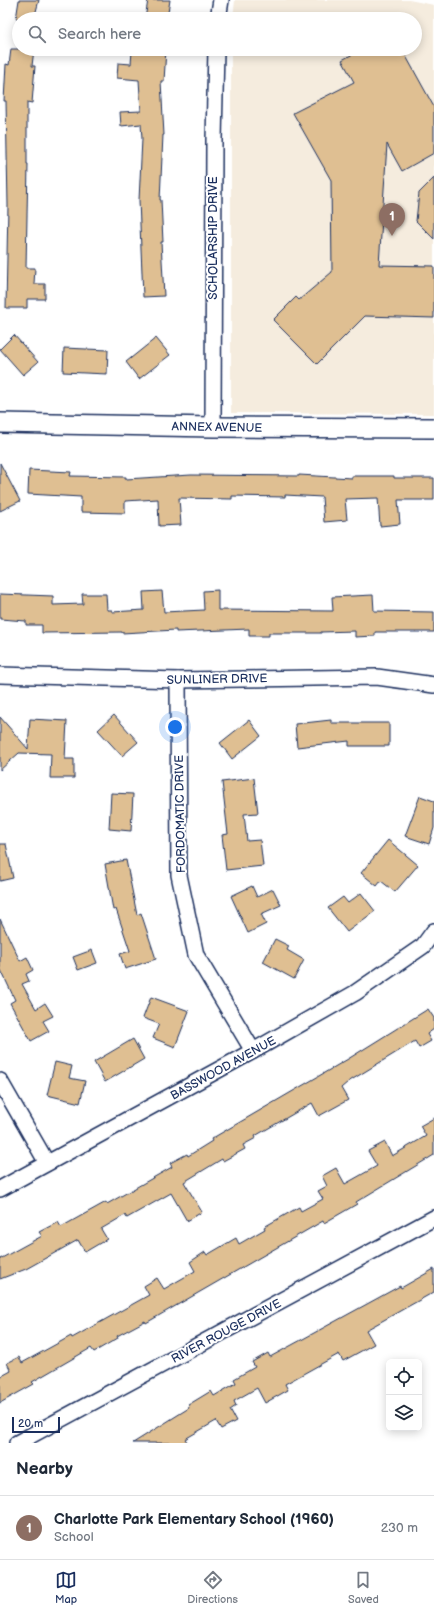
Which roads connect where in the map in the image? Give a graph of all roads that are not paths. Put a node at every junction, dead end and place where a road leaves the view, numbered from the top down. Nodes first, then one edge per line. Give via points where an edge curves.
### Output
1 (221, 0) edge
2 (219, 12) edge
3 (216, 56) edge
4 (0, 423) edge
5 (213, 427) junction
6 (434, 428) edge
7 (0, 675) edge
8 (178, 680) junction
9 (434, 684) edge
10 (434, 931) edge
11 (253, 1052) junction
12 (0, 1081) edge
13 (47, 1164) junction
14 (0, 1189) edge
15 (434, 1218) edge
16 (17, 1443) edge

1 - 2 street
3 - 5 street, SCHOLARSHIP DRIVE
4 - 5 street, ANNEX AVENUE
5 - 6 street, ANNEX AVENUE
7 - 8 street, SUNLINER DRIVE
8 - 9 street, SUNLINER DRIVE via 376,677
8 - 11 street, FORDOMATIC DRIVE via 179,875 196,955
10 - 11 street, BASSWOOD AVENUE via 423,946 355,993
11 - 13 street, BASSWOOD AVENUE
12 - 13 street
13 - 14 street, BASSWOOD AVENUE
15 - 16 street, RIVER ROUGE DRIVE

